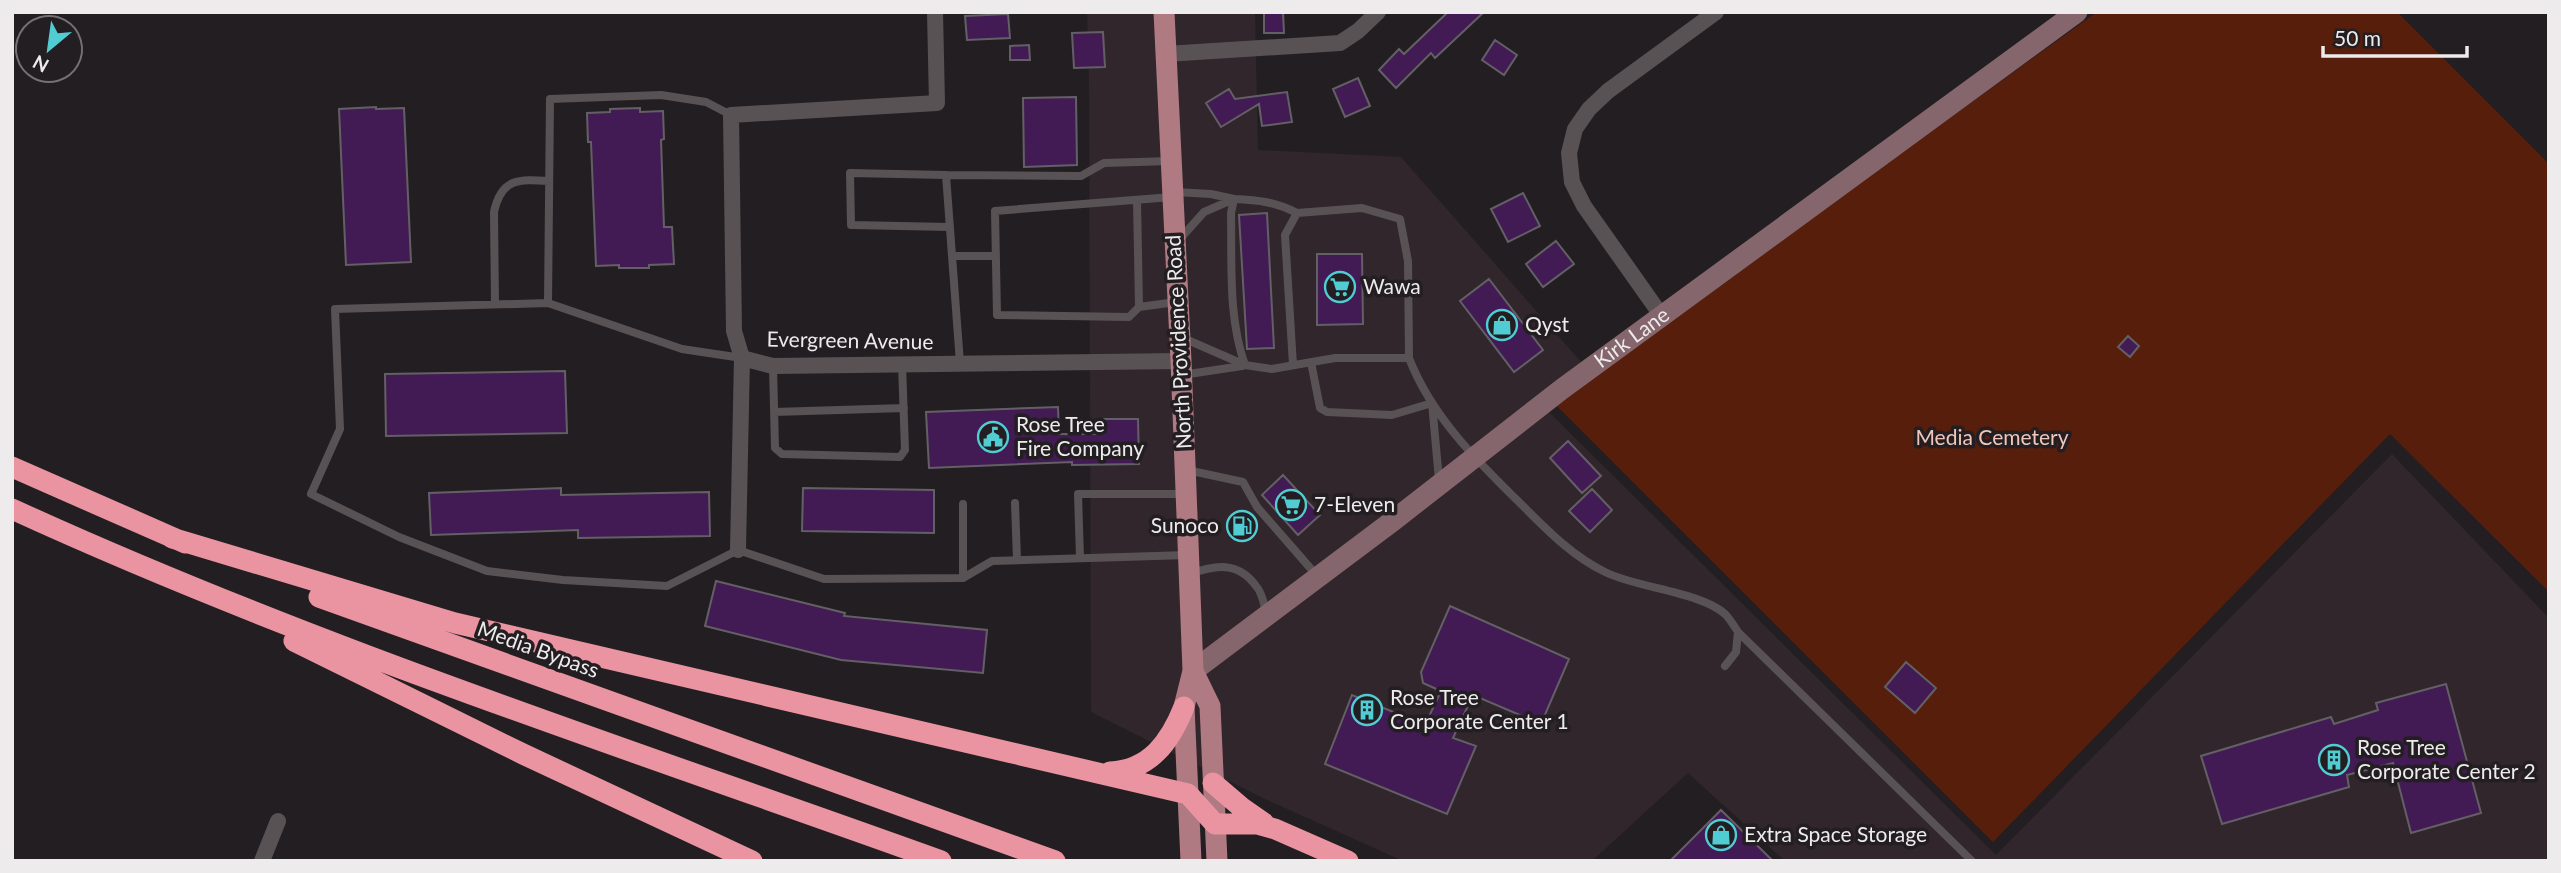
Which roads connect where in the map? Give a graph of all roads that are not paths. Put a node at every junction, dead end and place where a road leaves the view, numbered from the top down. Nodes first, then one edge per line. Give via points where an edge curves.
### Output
1 (935, 12) edge
2 (1164, 12) edge
3 (1378, 12) edge
4 (1716, 12) edge
5 (2065, 16) edge
6 (1166, 54) junction
7 (731, 115) junction
8 (1171, 161) junction
9 (946, 175) junction
10 (549, 181) junction
11 (1172, 195) junction
12 (1234, 198) junction
13 (1138, 200) junction
14 (1297, 213) junction
15 (950, 227) junction
16 (1175, 245) junction
17 (952, 256) junction
18 (996, 256) junction
19 (1178, 302) junction
20 (548, 303) junction
21 (495, 304) junction
22 (1139, 307) junction
23 (1661, 316) junction
24 (1180, 337) junction
25 (741, 358) junction
26 (1409, 358) junction
27 (1311, 362) junction
28 (960, 363) junction
29 (902, 364) junction
30 (1245, 365) junction
31 (1293, 365) junction
32 (773, 366) junction
33 (1181, 368) junction
34 (1432, 402) junction
35 (904, 408) junction
36 (774, 411) junction
37 (1474, 458) junction
38 (12, 467) edge
39 (1185, 469) junction
40 (1440, 484) junction
41 (1186, 494) junction
42 (1015, 503) dead end
43 (963, 504) dead end
44 (12, 509) edge
45 (172, 538) junction
46 (738, 550) junction
47 (1080, 558) junction
48 (1017, 560) junction
49 (1189, 565) junction
50 (158, 573) junction
51 (1318, 577) junction
52 (963, 578) junction
53 (1268, 615) junction
54 (1738, 632) junction
55 (1725, 666) dead end
56 (1193, 671) junction
57 (1184, 707) junction
58 (1097, 773) junction
59 (1213, 783) junction
60 (1188, 794) junction
61 (278, 821) dead end
62 (1215, 824) junction
63 (1189, 829) junction
64 (1275, 829) junction
65 (262, 861) edge
66 (752, 861) edge
67 (941, 861) edge
68 (1055, 861) edge
69 (1191, 861) edge
70 (1217, 861) edge
71 (1348, 861) edge
72 (1972, 861) edge

1 - 7 street via 937,103
2 - 6 main road, North Providence Road
3 - 6 street via 1340,43
4 - 23 street via 1589,109 1575,129 1569,153 1572,182 1584,206
5 - 23 street, Kirk Lane
6 - 8 main road, North Providence Road
7 - 10 lane via 706,102 661,95 550,99
7 - 25 street, Evergreen Avenue via 734,331
8 - 9 lane via 1104,163 1081,176
8 - 11 main road, North Providence Road
9 - 15 lane
9 - 15 lane via 850,173 851,225
10 - 20 lane
10 - 21 lane via 522,179 497,197
11 - 12 lane
11 - 13 lane
11 - 16 main road, North Providence Road
12 - 14 lane via 1280,204
12 - 16 lane via 1204,212
12 - 30 lane via 1235,321
13 - 18 lane via 995,211
13 - 22 lane
14 - 26 lane via 1362,208 1400,219 1408,261
14 - 31 lane via 1285,235
15 - 17 lane
16 - 19 main road, North Providence Road
17 - 18 lane
17 - 28 lane
18 - 22 lane via 997,315 1129,317
19 - 22 lane
19 - 24 main road, North Providence Road
20 - 21 lane
20 - 25 lane via 682,349
21 - 46 lane via 335,309 340,429 311,494 399,537 487,571 667,586
23 - 37 street, Kirk Lane
24 - 30 lane
24 - 33 main road, North Providence Road
25 - 32 street, Evergreen Avenue
25 - 46 street
26 - 27 lane
26 - 34 lane
27 - 31 lane
27 - 34 lane via 1320,408 1327,412 1391,415
28 - 29 street, Evergreen Avenue
28 - 33 street, Evergreen Avenue
29 - 32 street, Evergreen Avenue
29 - 35 lane
30 - 31 lane via 1272,369
30 - 33 lane
32 - 36 lane
33 - 39 main road, North Providence Road
34 - 37 lane
34 - 40 lane
35 - 36 lane
35 - 36 lane via 905,450 900,457 782,454 775,448
37 - 40 street, Kirk Lane
37 - 54 lane via 1578,557 1628,583 1706,603 1725,614
38 - 45 highway, Media Bypass
39 - 41 main road, North Providence Road
39 - 51 lane via 1243,482 1257,508
40 - 51 street, Kirk Lane
41 - 47 lane via 1078,494
41 - 49 main road, North Providence Road
42 - 48 lane
43 - 52 lane
44 - 50 highway
45 - 58 highway via 455,623
45 - 68 highway, Media Bypass via 368,615
46 - 52 lane via 824,579
47 - 48 lane
47 - 49 lane
48 - 52 lane via 992,561
49 - 53 lane via 1225,566 1244,575 1257,586
49 - 56 main road, North Providence Road
50 - 66 highway via 523,754
50 - 67 highway via 354,651
51 - 53 street, Kirk Lane
53 - 56 street, Kirk Lane
54 - 55 lane via 1736,652
54 - 72 lane
56 - 57 main road, North Providence Road
56 - 59 main road, North Providence Road via 1210,706
57 - 58 highway via 1175,730 1153,757 1120,772
57 - 60 main road, North Providence Road
58 - 60 highway
59 - 62 main road, North Providence Road
59 - 64 highway
60 - 62 highway
60 - 63 main road, North Providence Road
61 - 65 street
62 - 63 main road
62 - 64 highway via 1249,823
62 - 70 main road, North Providence Road
63 - 69 main road, North Providence Road
64 - 71 highway

